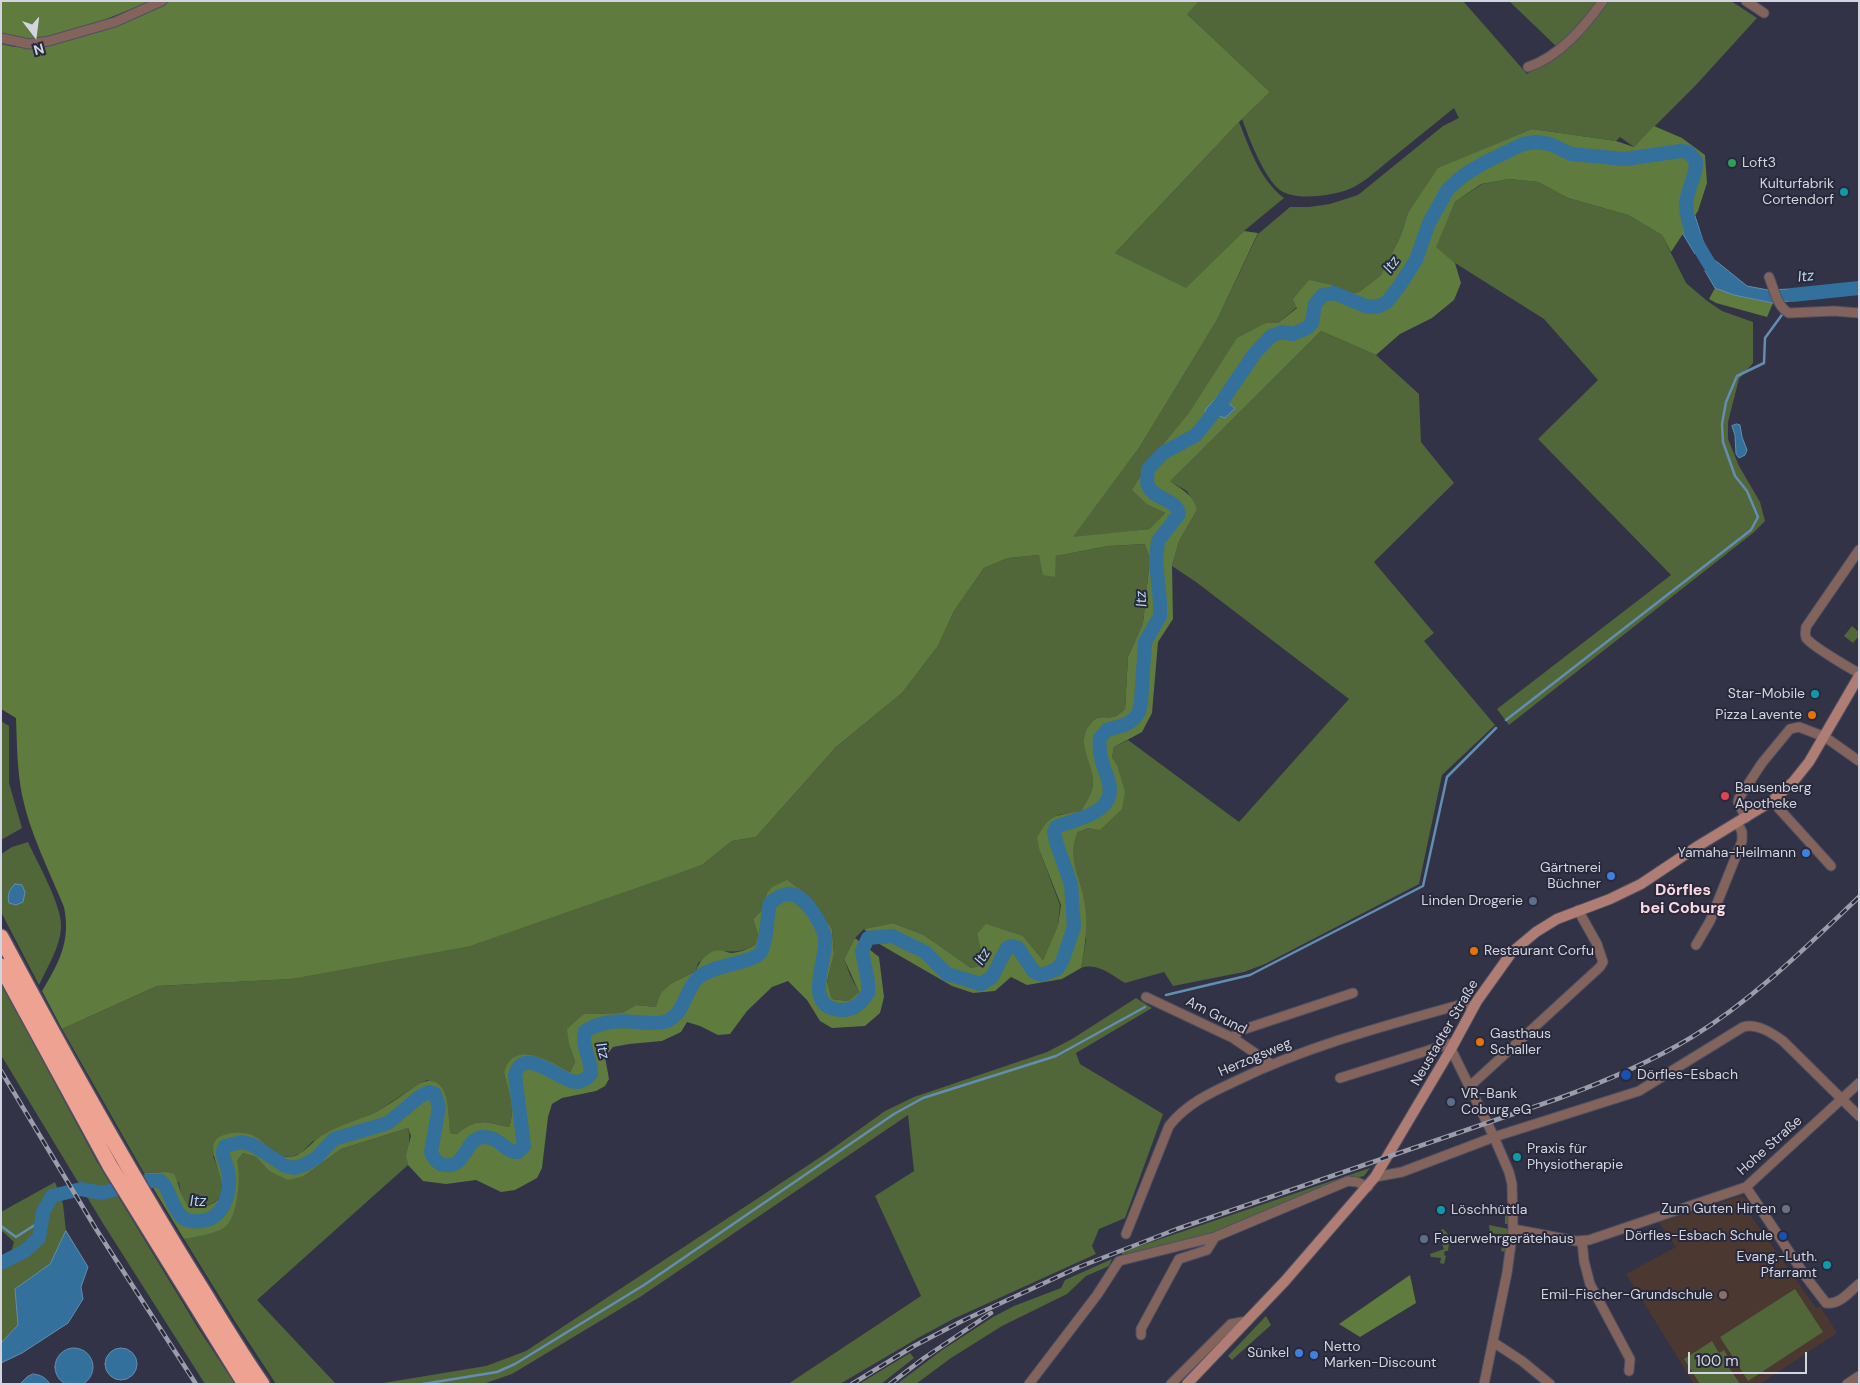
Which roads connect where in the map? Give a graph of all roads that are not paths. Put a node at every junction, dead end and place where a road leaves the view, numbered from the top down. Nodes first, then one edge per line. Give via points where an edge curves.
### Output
1 (162, 1) edge
2 (1603, 1) edge
3 (1746, 1) edge
4 (1764, 13) dead end
5 (1, 38) edge
6 (1528, 67) dead end
7 (1769, 277) dead end
8 (1859, 314) edge
9 (1859, 550) edge
10 (1859, 674) edge
11 (1825, 737) junction
12 (1858, 760) edge
13 (1772, 801) junction
14 (1742, 821) junction
15 (1832, 866) dead end
16 (1578, 910) junction
17 (1, 937) edge
18 (1696, 945) dead end
19 (1, 966) edge
20 (1353, 993) dead end
21 (1146, 997) dead end
22 (1474, 1007) junction
23 (1233, 1038) junction
24 (1453, 1046) junction
25 (1271, 1064) junction
26 (1340, 1078) dead end
27 (1859, 1083) edge
28 (1469, 1087) junction
29 (1843, 1098) junction
30 (1859, 1116) edge
31 (1494, 1137) junction
32 (1375, 1177) junction
33 (1368, 1187) junction
34 (1746, 1187) junction
35 (1513, 1229) junction
36 (1126, 1234) dead end
37 (1215, 1237) junction
38 (1582, 1241) junction
39 (1859, 1284) edge
40 (1247, 1321) junction
41 (1141, 1334) dead end
42 (1494, 1342) junction
43 (1629, 1371) dead end
44 (1859, 1376) edge
45 (245, 1384) edge
46 (262, 1384) edge
47 (1029, 1384) edge
48 (1171, 1384) edge
49 (1187, 1384) edge
50 (1484, 1384) edge
51 (1550, 1384) edge
52 (1847, 1384) edge

1 - 5 street via 115,22 49,41 30,44
2 - 6 street via 1563,45
3 - 4 street
7 - 8 street via 1783,308
9 - 10 street via 1806,627 1805,635
10 - 11 street, Neustadter Straße
11 - 12 street
11 - 13 street, Neustadter Straße via 1793,782
11 - 14 street via 1799,727 1784,734 1739,798
13 - 14 street, Neustadter Straße
13 - 15 street
14 - 16 street, Neustadter Straße via 1641,884
14 - 18 street via 1742,840 1710,921
16 - 22 street, Neustadter Straße via 1556,919 1512,952
16 - 28 street via 1597,944 1603,962 1600,967
17 - 46 highway via 123,1159
19 - 45 highway via 110,1166
20 - 23 street via 1239,1031
21 - 23 street, Am Grund
22 - 24 street, Neustadter Straße
22 - 25 street, Herzogsweg via 1459,1005
23 - 25 street, Am Grund
24 - 26 street
24 - 28 street
24 - 32 street, Neustadter Straße
25 - 36 street, Herzogsweg via 1192,1103 1178,1114 1169,1126
27 - 29 street, Hohe Straße
28 - 31 street
29 - 30 street
29 - 31 street via 1783,1040 1749,1026 1639,1091
29 - 34 street, Hohe Straße
31 - 32 street via 1402,1172
31 - 35 street via 1512,1184
32 - 33 street, Neustadter Straße
33 - 37 street via 1357,1182 1344,1182
33 - 40 street, Neustadter Straße
34 - 38 street, Hohe Straße
34 - 39 street via 1826,1303 1838,1302
35 - 38 street, Hohe Straße
35 - 42 street
37 - 41 street via 1207,1250 1179,1258
37 - 47 street via 1119,1261
38 - 43 street via 1590,1284 1630,1359
40 - 48 street via 1231,1324
40 - 49 street, Neustadter Straße
42 - 50 street
42 - 51 street
44 - 52 street

